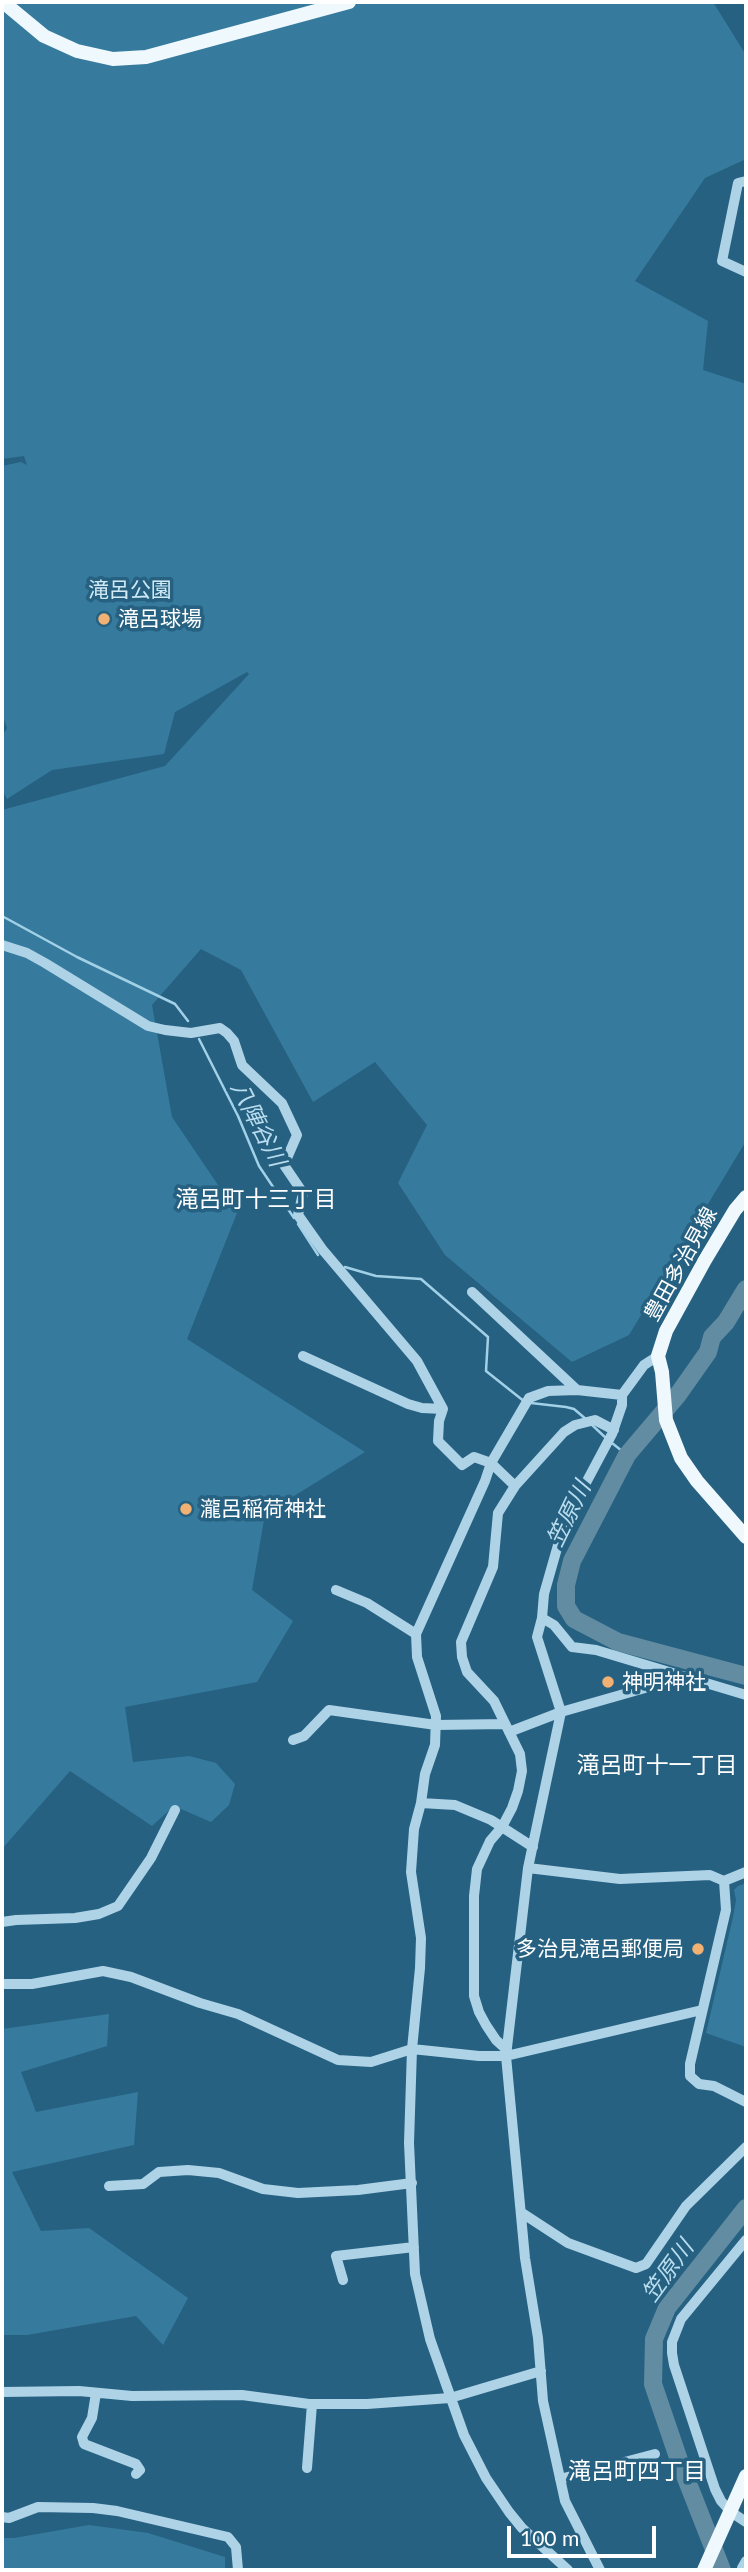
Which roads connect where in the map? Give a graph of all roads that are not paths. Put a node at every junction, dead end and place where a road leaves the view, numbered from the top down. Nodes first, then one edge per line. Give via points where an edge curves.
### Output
1 (3, 2) edge
2 (349, 2) edge
3 (746, 181) edge
4 (746, 272) edge
5 (2, 945) edge
6 (746, 1197) edge
7 (472, 1292) dead end
8 (303, 1356) dead end
9 (658, 1356) junction
10 (577, 1390) junction
11 (622, 1395) junction
12 (443, 1409) junction
13 (611, 1436) junction
14 (491, 1463) junction
15 (515, 1486) junction
16 (746, 1537) edge
17 (336, 1590) dead end
18 (542, 1618) junction
19 (416, 1634) junction
20 (676, 1674) junction
21 (746, 1695) edge
22 (561, 1712) junction
23 (436, 1725) junction
24 (507, 1728) junction
25 (293, 1740) dead end
26 (421, 1803) junction
27 (175, 1811) dead end
28 (502, 1827) junction
29 (533, 1847) junction
30 (528, 1868) junction
31 (746, 1872) edge
32 (724, 1881) junction
33 (2, 1922) edge
34 (2, 1984) edge
35 (702, 2010) junction
36 (412, 2049) junction
37 (507, 2053) junction
38 (746, 2102) edge
39 (746, 2147) edge
40 (412, 2183) junction
41 (109, 2186) dead end
42 (522, 2213) junction
43 (746, 2240) edge
44 (414, 2247) junction
45 (343, 2280) dead end
46 (541, 2371) junction
47 (2, 2392) edge
48 (96, 2393) junction
49 (450, 2398) junction
50 (313, 2403) junction
51 (655, 2454) dead end
52 (307, 2468) dead end
53 (136, 2474) dead end
54 (746, 2476) edge
55 (560, 2479) junction
56 (2, 2517) edge
57 (728, 2517) junction
58 (746, 2522) edge
59 (746, 2561) edge
60 (238, 2570) edge
61 (568, 2570) edge
62 (600, 2570) edge
63 (704, 2570) edge
64 (743, 2570) edge

1 - 2 main road via 44,36 77,51 113,59 146,57
3 - 4 street via 738,183 722,261
5 - 12 street via 27,953 148,1026 191,1033 220,1028 228,1033 242,1065 282,1103 297,1135 284,1165 303,1193 299,1215 417,1361
6 - 9 main road, 豊田多治見線 via 666,1331
7 - 10 street
8 - 12 street via 408,1404
9 - 11 street via 643,1365
9 - 16 main road, 豊田多治見線 via 666,1420 681,1458
10 - 11 street
10 - 14 street via 548,1391 528,1398
11 - 13 street
12 - 14 street via 438,1441 462,1465 474,1457
13 - 15 street via 595,1420 575,1425
13 - 18 street via 564,1524 544,1594
14 - 15 street
14 - 19 street
15 - 24 street via 498,1513 493,1567 461,1642 467,1672 494,1701
17 - 19 street via 368,1603
18 - 20 street via 572,1647
18 - 22 street via 537,1637
19 - 23 street via 417,1657
20 - 21 street
20 - 22 street via 629,1695
22 - 24 street
22 - 29 street
23 - 24 street
23 - 25 street via 329,1710
23 - 26 street
24 - 28 street via 520,1754 522,1771
26 - 28 street via 455,1805
26 - 36 street via 411,1872 421,1938
27 - 33 street via 151,1858 117,1906 75,1918
28 - 29 street
28 - 37 street via 477,1869 473,1985 479,2012
29 - 30 street
30 - 32 street via 620,1879 710,1875
30 - 37 street
31 - 32 street
32 - 35 street via 726,1910
34 - 36 street via 32,1984 103,1971 238,2014 338,2060 372,2062
35 - 37 street
35 - 38 street via 690,2076
36 - 37 street via 479,2056
36 - 40 street
37 - 42 street
39 - 42 street via 686,2206 646,2263 636,2268 568,2243
40 - 41 street via 298,2193 188,2170 159,2172 142,2184
40 - 44 street
42 - 46 street
43 - 57 street via 681,2319 671,2353
44 - 45 street via 336,2256
44 - 49 street via 415,2274 430,2339
46 - 49 street
46 - 55 street
47 - 48 street
48 - 50 street via 242,2395
48 - 53 street via 92,2418 82,2437 84,2444 136,2464 140,2470
49 - 50 street
49 - 61 street via 486,2478 509,2512
50 - 52 street
51 - 55 street
54 - 57 main road
55 - 62 street via 565,2501
56 - 60 street via 38,2507 117,2511 228,2537 236,2547
57 - 58 street
57 - 63 main road
59 - 64 street

